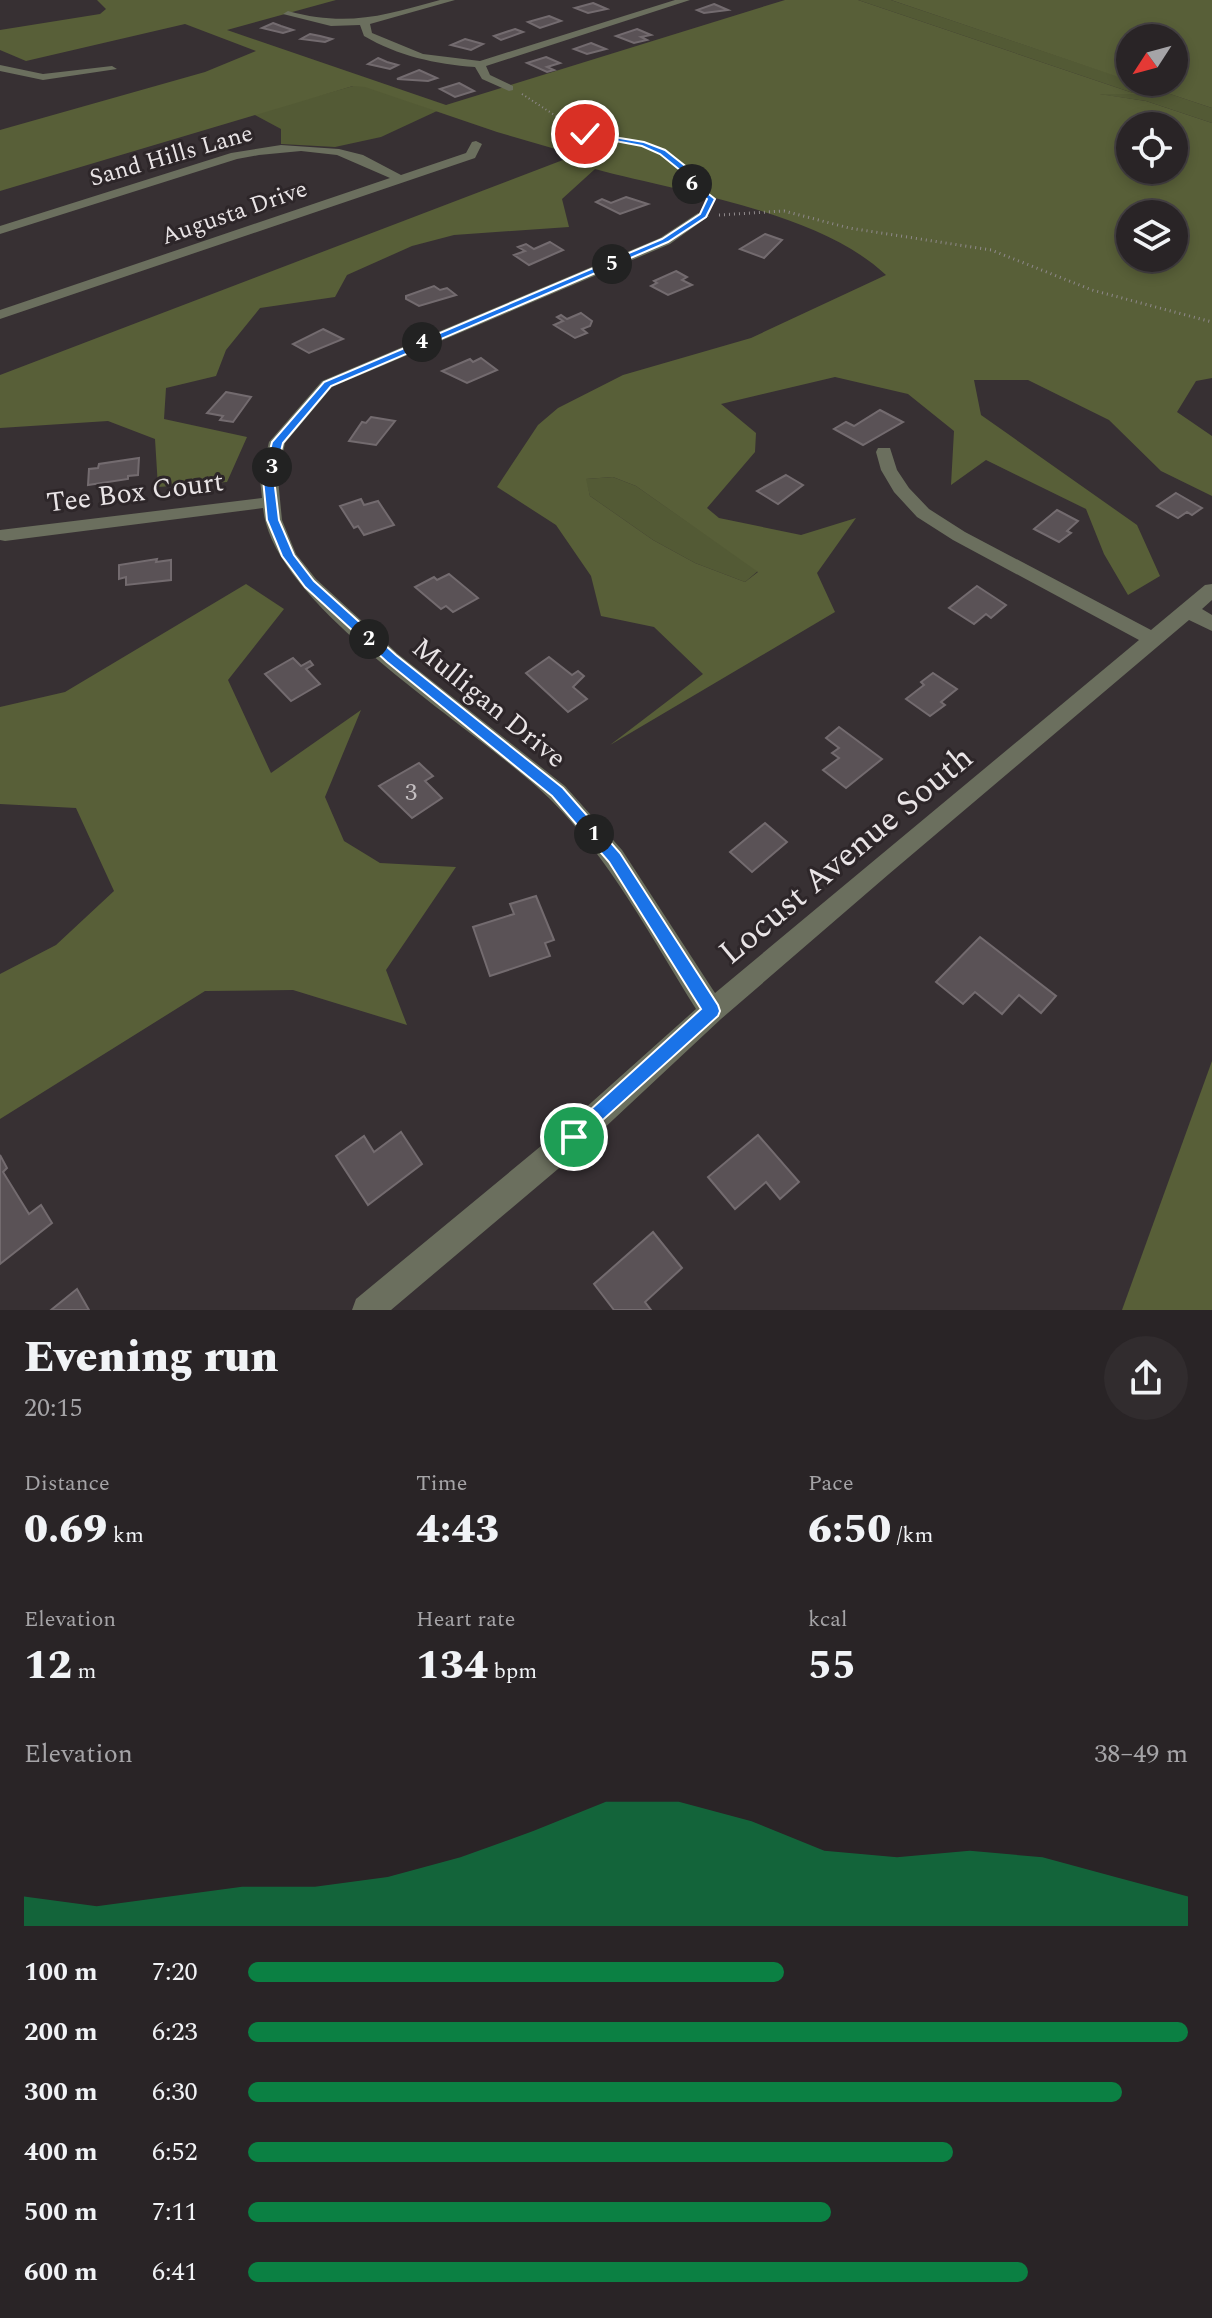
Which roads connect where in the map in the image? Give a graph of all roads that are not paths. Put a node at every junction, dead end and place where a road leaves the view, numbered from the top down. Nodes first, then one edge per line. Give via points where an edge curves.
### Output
1 (450, 0) edge
2 (685, 0) edge
3 (288, 14) dead end
4 (365, 24) junction
5 (481, 64) junction
6 (0, 68) edge
7 (112, 69) dead end
8 (509, 88) road end
9 (476, 144) dead end
10 (400, 179) junction
11 (703, 216) road end
12 (0, 230) edge
13 (0, 315) edge
14 (884, 452) dead end
15 (271, 502) junction
16 (5, 535) dead end
17 (1212, 590) edge
18 (1188, 610) junction
19 (1212, 624) edge
20 (1152, 639) junction
21 (712, 1011) junction
22 (367, 1310) edge

1 - 4 street
2 - 5 street
3 - 4 street via 318,24
4 - 5 street via 367,34 399,50
5 - 8 street via 486,77
6 - 7 street via 43,77
9 - 10 street, Augusta Drive via 471,155
10 - 12 street, Sand Hills Lane via 354,154 271,149
10 - 13 street, Augusta Drive
11 - 15 street, Mulligan Drive via 653,246 327,384 277,442 269,479
14 - 20 street via 903,492 923,513
15 - 16 street, Tee Box Court
15 - 21 street, Mulligan Drive via 288,556 309,584 391,659 557,792 614,857
17 - 18 street, Locust Avenue South
18 - 19 street
18 - 20 street, Locust Avenue South
20 - 21 street, Locust Avenue South
21 - 22 street, Locust Avenue South via 574,1137

